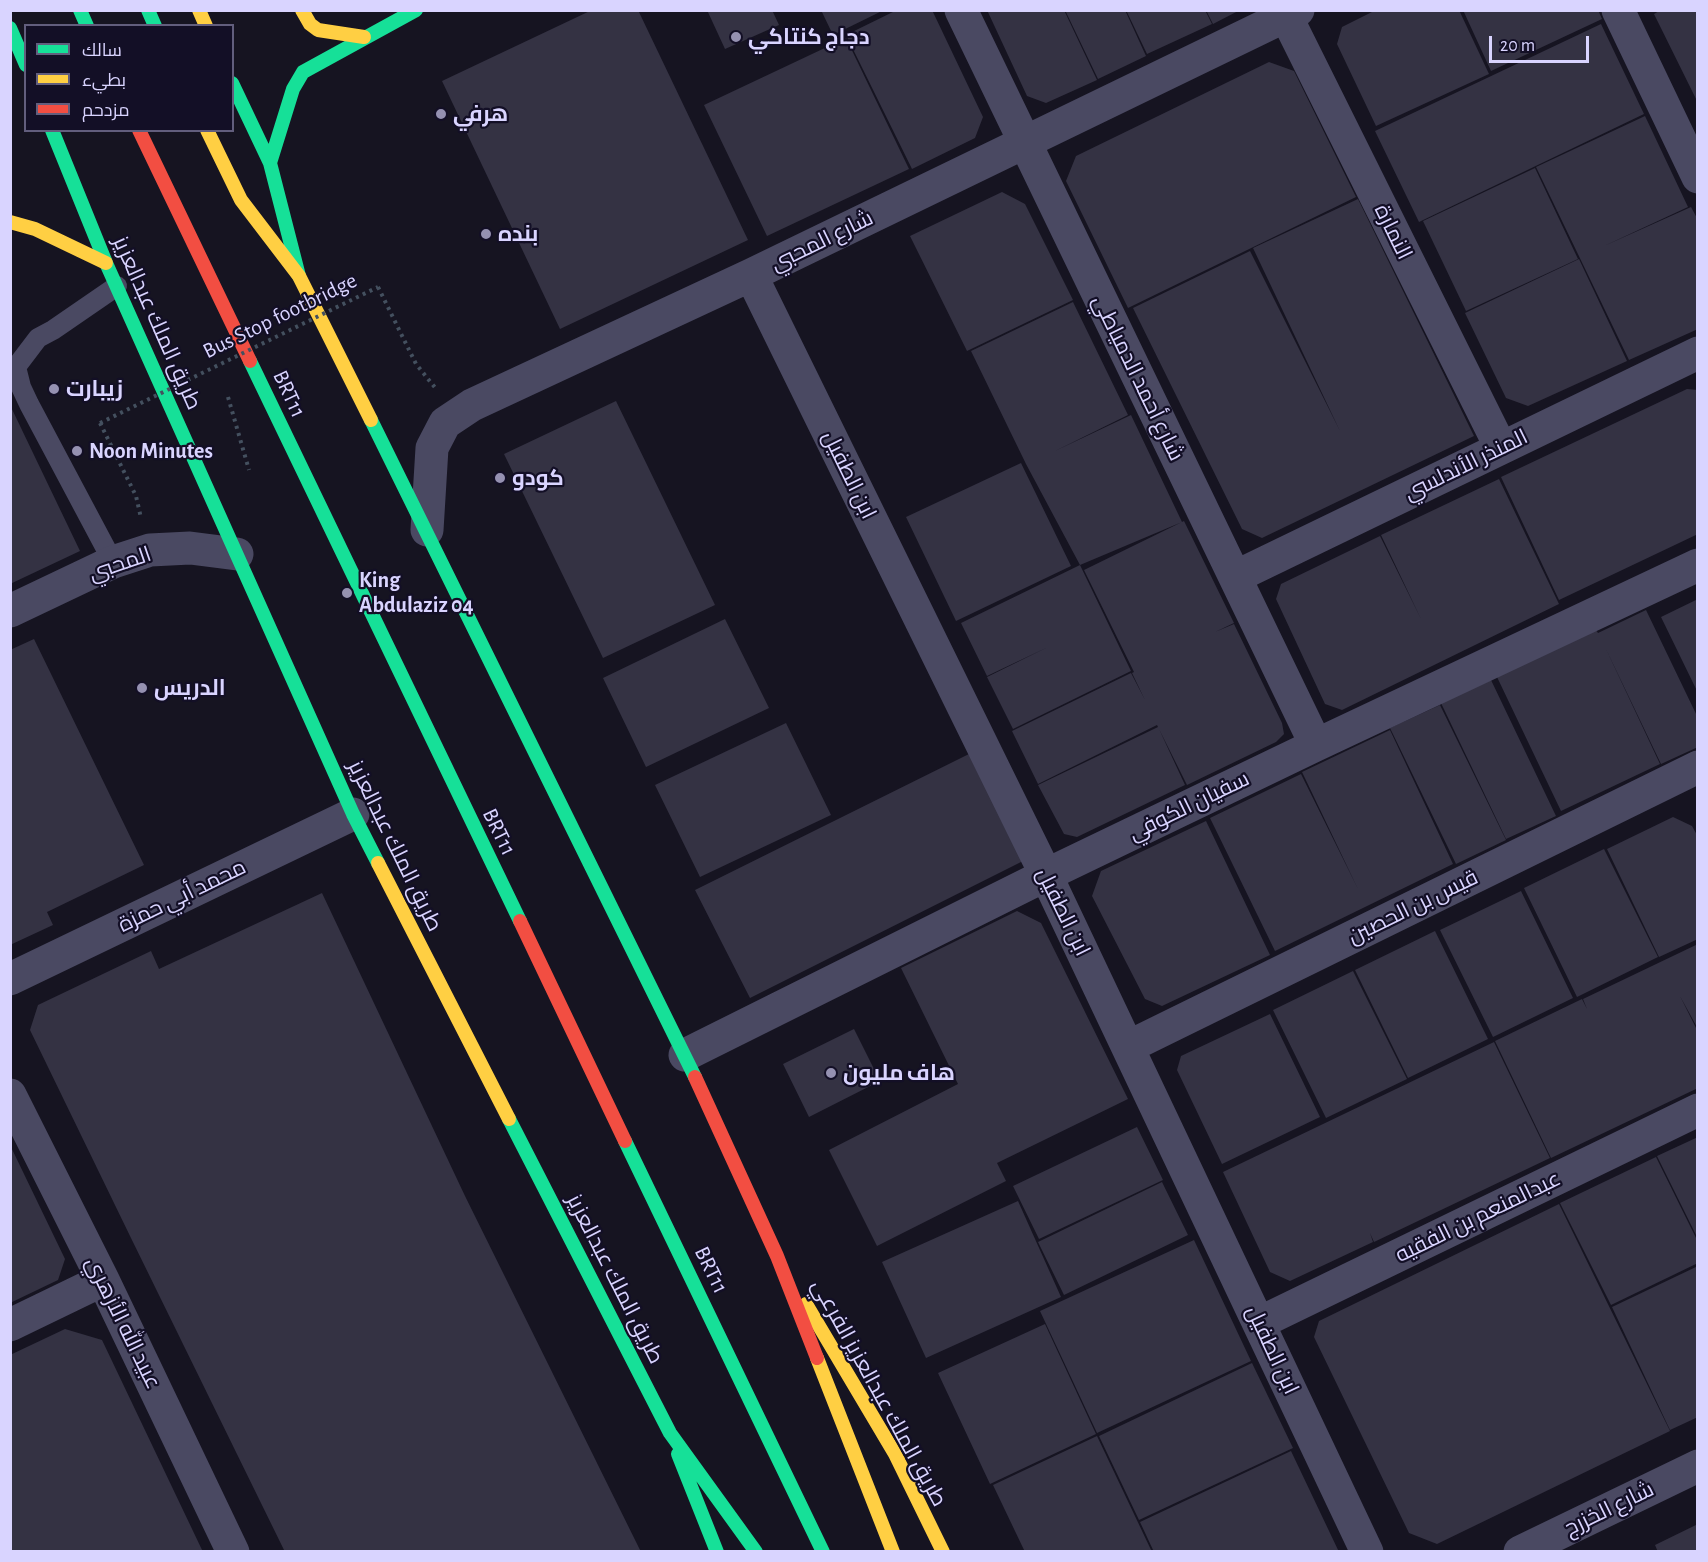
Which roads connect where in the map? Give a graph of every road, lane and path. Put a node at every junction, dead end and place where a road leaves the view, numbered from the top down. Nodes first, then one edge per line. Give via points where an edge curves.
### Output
1 (80, 10) edge
2 (148, 10) edge
3 (199, 10) edge
4 (303, 10) edge
5 (416, 10) edge
6 (961, 10) edge
7 (1618, 10) edge
8 (1292, 13) edge
9 (86, 24) edge
10 (154, 24) edge
11 (205, 24) edge
12 (10, 28) edge
13 (364, 37) junction
14 (24, 60) edge
15 (234, 87) edge
16 (53, 132) edge
17 (140, 132) edge
18 (208, 132) edge
19 (1024, 145) junction
20 (270, 163) junction
21 (1698, 177) edge
22 (10, 222) edge
23 (106, 263) junction
24 (751, 275) junction
25 (299, 276) junction
26 (117, 286) junction
27 (1698, 353) edge
28 (416, 364) dead end
29 (218, 365) junction
30 (221, 375) dead end
31 (228, 397) dead end
32 (1501, 448) junction
33 (249, 471) dead end
34 (136, 496) dead end
35 (427, 530) junction
36 (237, 554) junction
37 (113, 562) junction
38 (1698, 566) edge
39 (1236, 577) junction
40 (10, 611) edge
41 (1316, 745) junction
42 (1695, 773) edge
43 (353, 814) junction
44 (1046, 875) junction
45 (10, 979) edge
46 (1128, 1047) junction
47 (685, 1055) junction
48 (10, 1095) edge
49 (1698, 1110) edge
50 (777, 1256) junction
51 (103, 1280) junction
52 (1259, 1323) junction
53 (10, 1325) edge
54 (670, 1433) junction
55 (1698, 1466) edge
56 (233, 1551) edge
57 (717, 1551) edge
58 (756, 1551) edge
59 (823, 1551) edge
60 (893, 1551) edge
61 (943, 1551) edge
62 (1367, 1551) edge
63 (1520, 1551) edge

1 - 9 main road
2 - 10 main road
3 - 11 main road
4 - 13 main road via 318,30
5 - 13 main road
6 - 19 street, شارع أحمد الدمياطي
7 - 21 street
8 - 19 street, شارع المحبي
8 - 32 street, النمارة
12 - 14 main road
13 - 20 main road via 303,72 293,89
15 - 20 main road
16 - 23 main road, طريق الملك عبدالعزيز
17 - 59 main road, BRT11
18 - 25 main road via 241,200
19 - 24 street, شارع المحبي
19 - 39 street, شارع أحمد الدمياطي
20 - 25 main road
22 - 23 main road via 35,229
23 - 26 main road, طريق الملك عبدالعزيز
24 - 35 street, شارع المحبي via 472,405 445,423 432,448
24 - 44 street, ابن الطفيل
25 - 35 main road
26 - 36 main road, طريق الملك عبدالعزيز
26 - 37 lane via 38,338 16,367 29,404
27 - 32 street, المنذر الأندلسي
28 - 29 path, Bus Stop footbridge, bridge via 378,287
29 - 30 path
29 - 34 path, Bus Stop footbridge, bridge via 100,423
31 - 33 path
32 - 39 street, المنذر الأندلسي
35 - 47 main road
36 - 37 street, المحبي via 190,548 150,550
36 - 43 main road, طريق الملك عبدالعزيز
37 - 40 street, المحبي
38 - 41 street, سفيان الكوفي
39 - 41 street, شارع أحمد الدمياطي
41 - 44 street, سفيان الكوفي
42 - 46 street, قيس بن الحصين
43 - 45 street, محمد أبي حمزة
43 - 54 main road, طريق الملك عبدالعزيز
44 - 46 street, ابن الطفيل
44 - 47 street, سفيان الكوفي
46 - 52 street, ابن الطفيل
47 - 50 main road
48 - 51 street, عبيد الله الأزهري
49 - 52 street, عبدالمنعم بن الفقيه
50 - 60 main road
50 - 61 main road, طريق الملك عبدالعزيز الفرعي via 895,1454
51 - 53 street
51 - 56 street, عبيد الله الأزهري
52 - 62 street, ابن الطفيل
54 - 57 main road
54 - 58 main road, طريق الملك عبدالعزيز
55 - 63 street, شارع الخزرج

